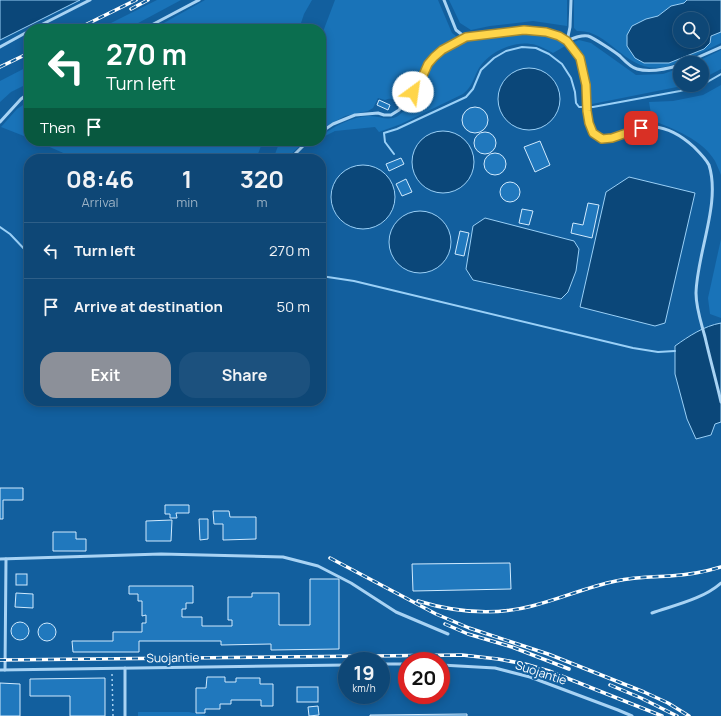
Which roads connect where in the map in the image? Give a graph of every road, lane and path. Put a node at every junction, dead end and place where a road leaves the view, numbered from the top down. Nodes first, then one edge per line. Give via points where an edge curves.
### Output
1 (90, 0) edge
2 (199, 0) edge
3 (444, 0) edge
4 (571, 0) edge
5 (43, 24) edge
6 (153, 24) edge
7 (24, 34) edge
8 (466, 37) junction
9 (567, 41) junction
10 (0, 47) edge
11 (721, 47) edge
12 (701, 56) edge
13 (673, 67) edge
14 (24, 97) edge
15 (0, 122) edge
16 (326, 129) edge
17 (303, 146) edge
18 (295, 154) edge
19 (721, 402) edge
20 (0, 559) edge
21 (6, 559) junction
22 (721, 583) edge
23 (652, 613) dead end
24 (448, 634) dead end
25 (338, 665) edge
26 (450, 665) edge
27 (112, 668) junction
28 (125, 668) junction
29 (0, 670) edge
30 (5, 670) junction
31 (113, 716) edge
32 (125, 716) edge
33 (632, 716) edge

1 - 5 lane
2 - 6 lane
3 - 8 lane via 456,30
4 - 9 lane
7 - 10 lane
8 - 9 lane via 524,30 546,32
8 - 16 lane via 434,57 420,82 399,110 391,115 378,112 355,115
9 - 13 lane via 578,36 589,36 636,69 650,71
9 - 19 lane via 580,58 586,85 589,123 593,133 602,139 641,128 654,127 671,131 686,140 709,164 714,177 715,202 698,273 696,308
11 - 12 lane
14 - 15 lane
17 - 18 lane
20 - 21 lane
21 - 24 lane via 161,554 283,557 318,566 351,583 396,612
21 - 30 lane
22 - 23 lane via 698,596
25 - 28 lane, Suojantie
26 - 33 lane, Suojantie via 496,668 530,677
27 - 28 lane, Suojantie
27 - 30 lane, Suojantie
27 - 31 path
28 - 32 lane
29 - 30 lane, Suojantie

